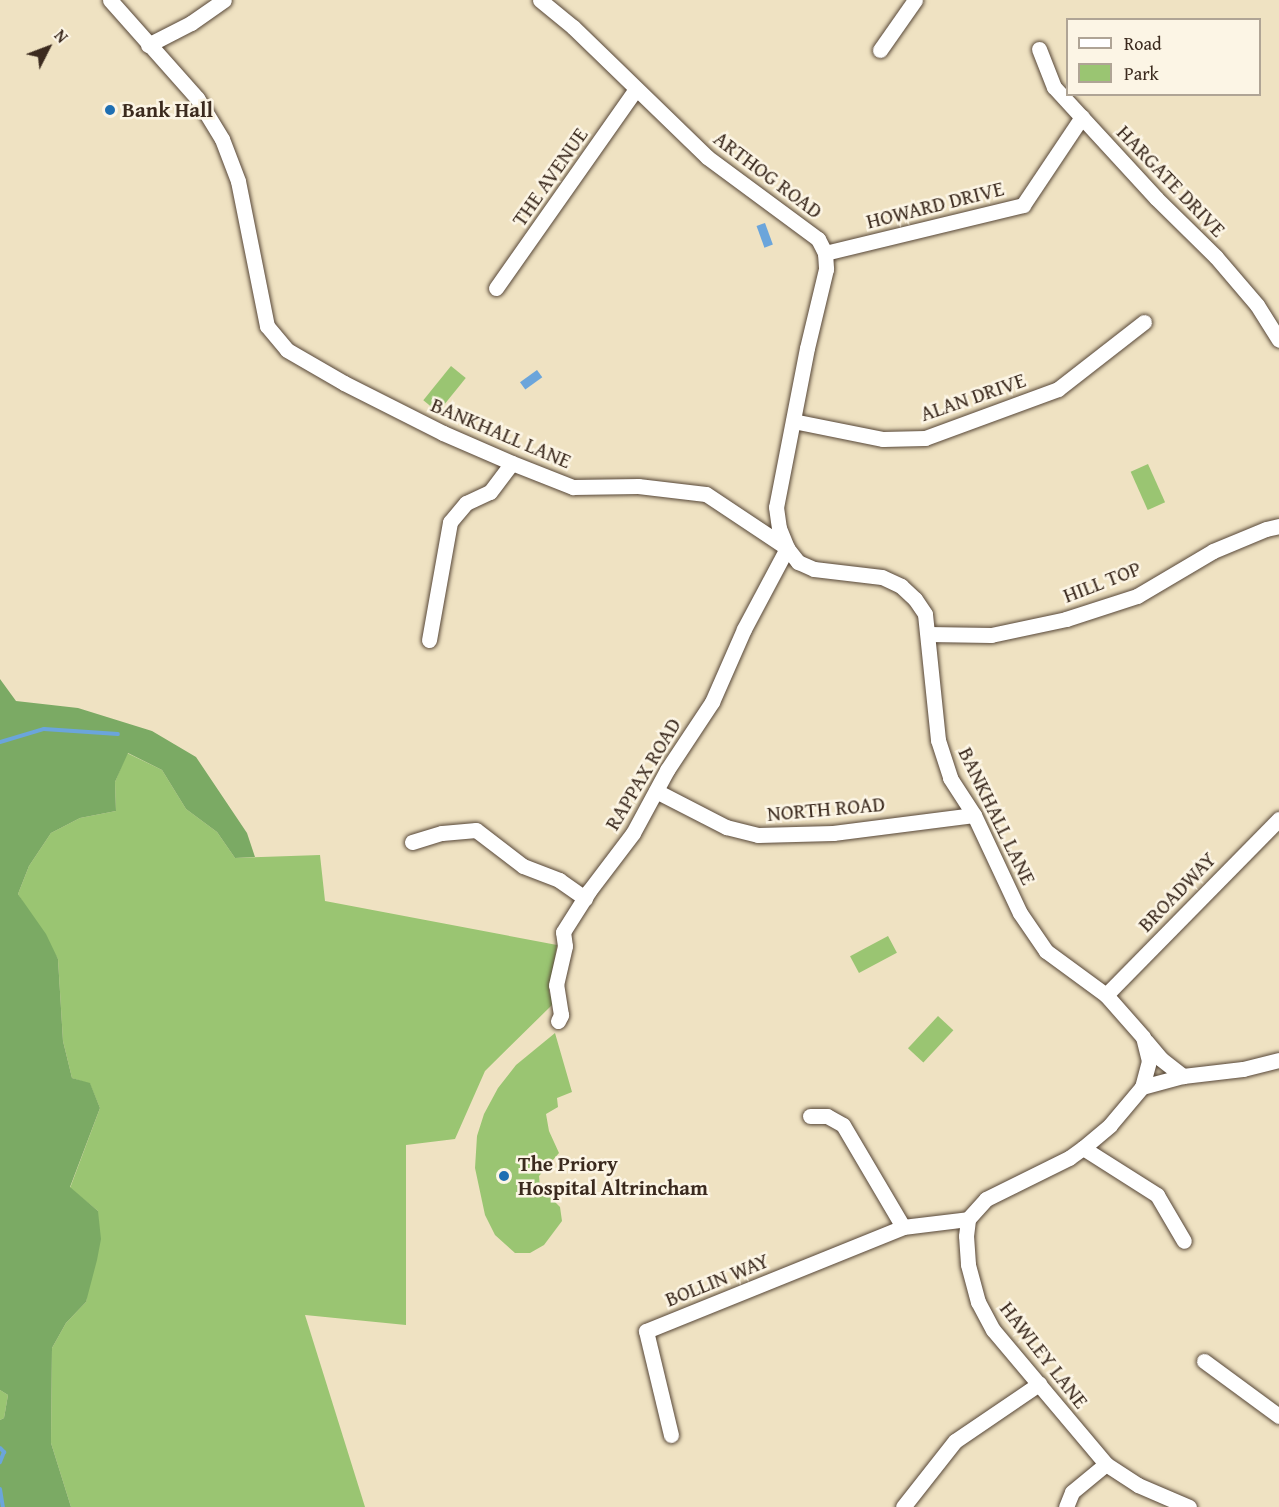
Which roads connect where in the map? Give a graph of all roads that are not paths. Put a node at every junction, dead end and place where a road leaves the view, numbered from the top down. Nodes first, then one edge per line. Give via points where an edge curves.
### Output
1 (110, 0) edge
2 (224, 0) edge
3 (540, 0) edge
4 (915, 0) edge
5 (148, 45) junction
6 (1039, 49) dead end
7 (880, 50) dead end
8 (636, 89) junction
9 (1082, 117) junction
10 (825, 253) junction
11 (496, 288) dead end
12 (1144, 322) dead end
13 (1279, 340) edge
14 (793, 421) junction
15 (512, 463) junction
16 (1279, 526) edge
17 (787, 548) junction
18 (928, 633) junction
19 (429, 640) dead end
20 (656, 791) junction
21 (974, 814) junction
22 (1279, 819) edge
23 (412, 842) dead end
24 (585, 898) junction
25 (1106, 995) junction
26 (558, 1021) dead end
27 (1143, 1037) junction
28 (1279, 1060) edge
29 (1183, 1076) junction
30 (1142, 1087) junction
31 (810, 1116) dead end
32 (1083, 1148) junction
33 (968, 1219) junction
34 (903, 1227) junction
35 (1184, 1241) dead end
36 (1204, 1361) dead end
37 (1039, 1384) junction
38 (1279, 1416) edge
39 (671, 1435) dead end
40 (1106, 1464) junction
41 (903, 1507) edge
42 (1066, 1507) edge
43 (1189, 1507) edge

1 - 5 street, BANKHALL LANE
2 - 5 street
3 - 8 street, ARTHOG ROAD
4 - 7 street
5 - 15 street, BANKHALL LANE via 197,98 222,139 238,181 267,326 287,350 364,394
6 - 9 street, HARGATE DRIVE via 1054,87
8 - 10 street, ARTHOG ROAD via 707,157 818,238
8 - 11 street, THE AVENUE
9 - 10 street, HOWARD DRIVE via 1023,205
9 - 13 street, HARGATE DRIVE via 1216,257 1257,305
10 - 14 street via 826,269
12 - 14 street, ALAN DRIVE via 1058,389 925,438 883,439
14 - 17 street via 776,507
15 - 17 street, BANKHALL LANE via 573,487 638,486 706,495
15 - 19 street via 490,492 466,503 450,522
16 - 18 street, HILL TOP via 1213,551 1137,596 1066,619 991,635
17 - 18 street, BANKHALL LANE via 798,562 814,569 882,577 901,586 925,614
17 - 20 street, RAPPAX ROAD via 744,629 712,702
18 - 21 street, BANKHALL LANE via 938,740 951,778
20 - 21 street, NORTH ROAD via 726,827 758,835 834,833
20 - 24 street, RAPPAX ROAD via 633,833
21 - 25 street, BANKHALL LANE via 1020,913 1046,951
22 - 25 street, BROADWAY
23 - 24 street via 442,833 476,830 523,866 559,880
24 - 26 street, RAPPAX ROAD via 563,932 556,985 561,1016
25 - 27 street, BANKHALL LANE
27 - 29 street, BANKHALL LANE via 1161,1059
27 - 30 street via 1149,1061
28 - 29 street
29 - 30 street
30 - 32 street via 1110,1125
31 - 34 street via 834,1118 851,1135
32 - 33 street via 986,1199
32 - 35 street via 1157,1195
33 - 34 street, BOLLIN WAY
33 - 37 street, HAWLEY LANE via 968,1264 978,1302 993,1330
34 - 39 street, BOLLIN WAY via 646,1331
36 - 38 street
37 - 40 street, HAWLEY LANE
37 - 41 street via 954,1442
40 - 42 street via 1072,1492
40 - 43 street, HAWLEY LANE via 1138,1485

